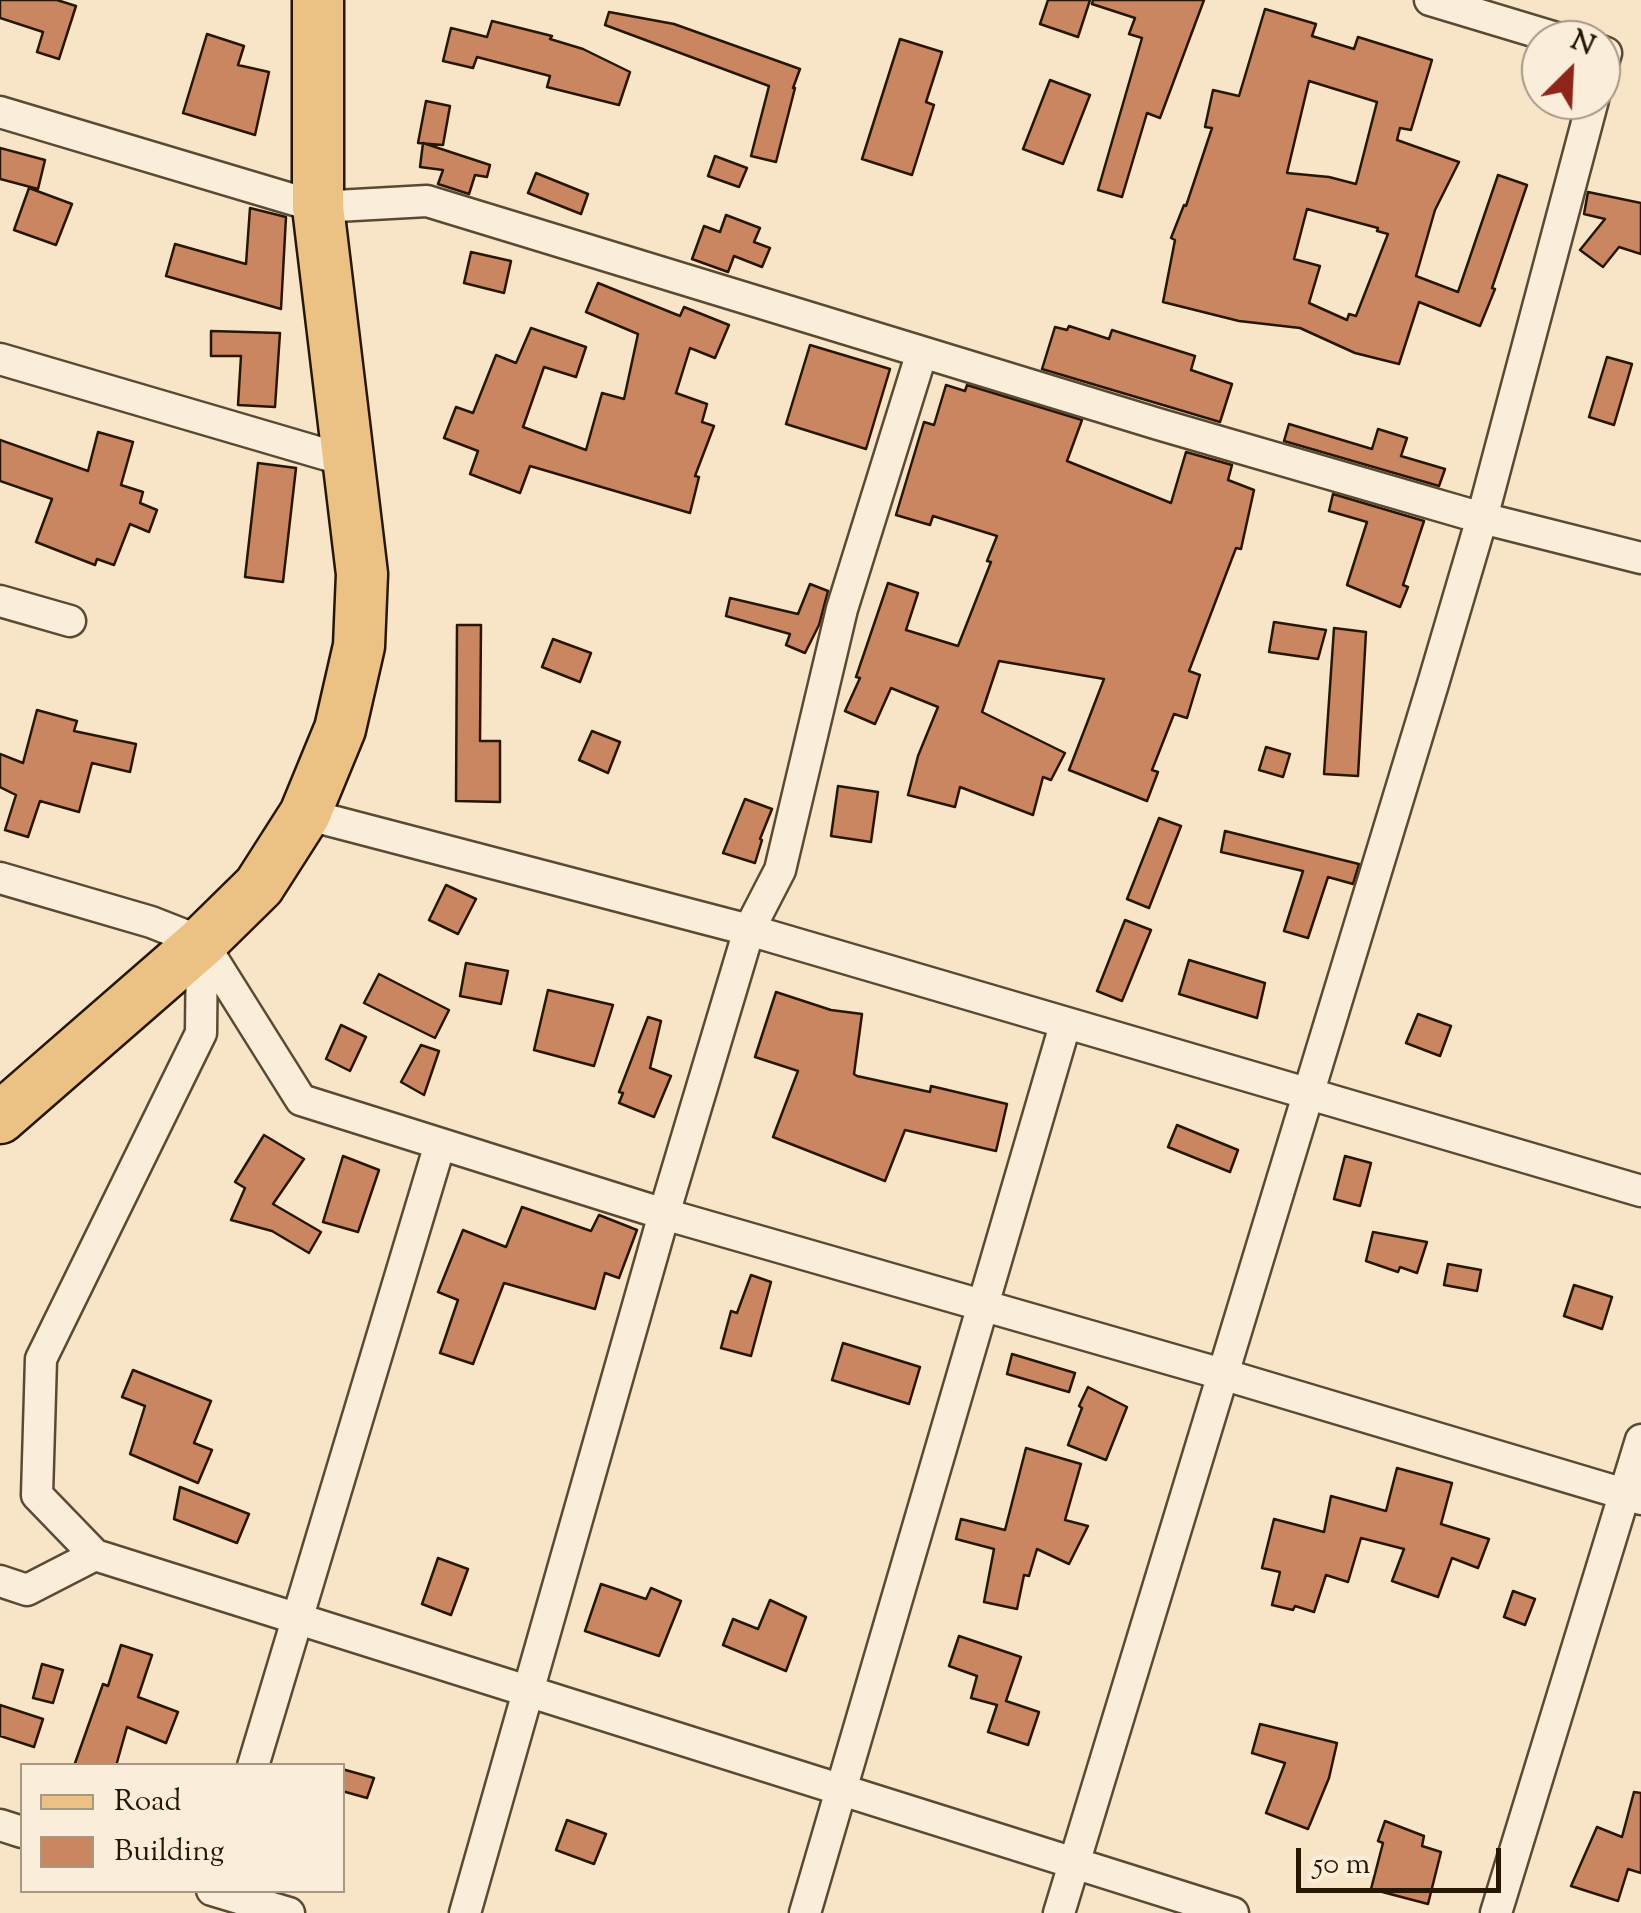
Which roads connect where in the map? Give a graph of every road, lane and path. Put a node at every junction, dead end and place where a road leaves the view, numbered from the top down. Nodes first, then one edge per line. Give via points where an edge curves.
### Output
1 (318, 0) edge
2 (1430, 0) edge
3 (1521, 27) edge
4 (0, 112) edge
5 (1588, 120) edge
6 (318, 207) junction
7 (922, 352) junction
8 (0, 359) edge
9 (348, 462) junction
10 (1482, 518) junction
11 (1641, 558) edge
12 (0, 601) edge
13 (70, 621) dead end
14 (305, 814) junction
15 (0, 878) edge
16 (750, 930) junction
17 (202, 942) junction
18 (1064, 1024) junction
19 (1310, 1097) junction
20 (0, 1118) edge
21 (440, 1144) junction
22 (1641, 1192) edge
23 (664, 1214) junction
24 (982, 1305) junction
25 (1222, 1374) junction
26 (1641, 1440) edge
27 (1633, 1497) edge
28 (95, 1555) junction
29 (0, 1582) edge
30 (295, 1621) junction
31 (530, 1690) junction
32 (254, 1763) edge
33 (841, 1789) junction
34 (1074, 1863) junction
35 (222, 1893) edge
36 (290, 1913) edge
37 (465, 1913) edge
38 (805, 1913) edge
39 (1059, 1913) edge
40 (1232, 1913) edge
41 (1496, 1913) edge

1 - 6 main road
2 - 3 street
4 - 6 street
5 - 10 street
6 - 7 street via 427,200
6 - 9 main road
7 - 10 street
7 - 16 street via 842,609 780,870
8 - 9 street
9 - 14 main road via 362,574 359,646 340,729
10 - 11 street
10 - 19 street
12 - 13 street
14 - 16 street
14 - 17 main road via 259,886
15 - 17 street
16 - 18 street
16 - 23 street
17 - 20 main road
17 - 21 street via 301,1100
17 - 28 street via 201,1034 41,1358 37,1495
18 - 19 street
18 - 24 street
19 - 22 street
19 - 25 street
21 - 23 street
21 - 30 street
23 - 24 street
23 - 31 street
24 - 25 street
24 - 33 street
25 - 27 street
25 - 34 street
26 - 27 street
27 - 41 street
28 - 29 street via 26,1590
28 - 30 street
30 - 31 street
30 - 32 street
31 - 33 street
31 - 37 street
33 - 34 street
33 - 38 street
34 - 39 street
34 - 40 street
35 - 36 street

